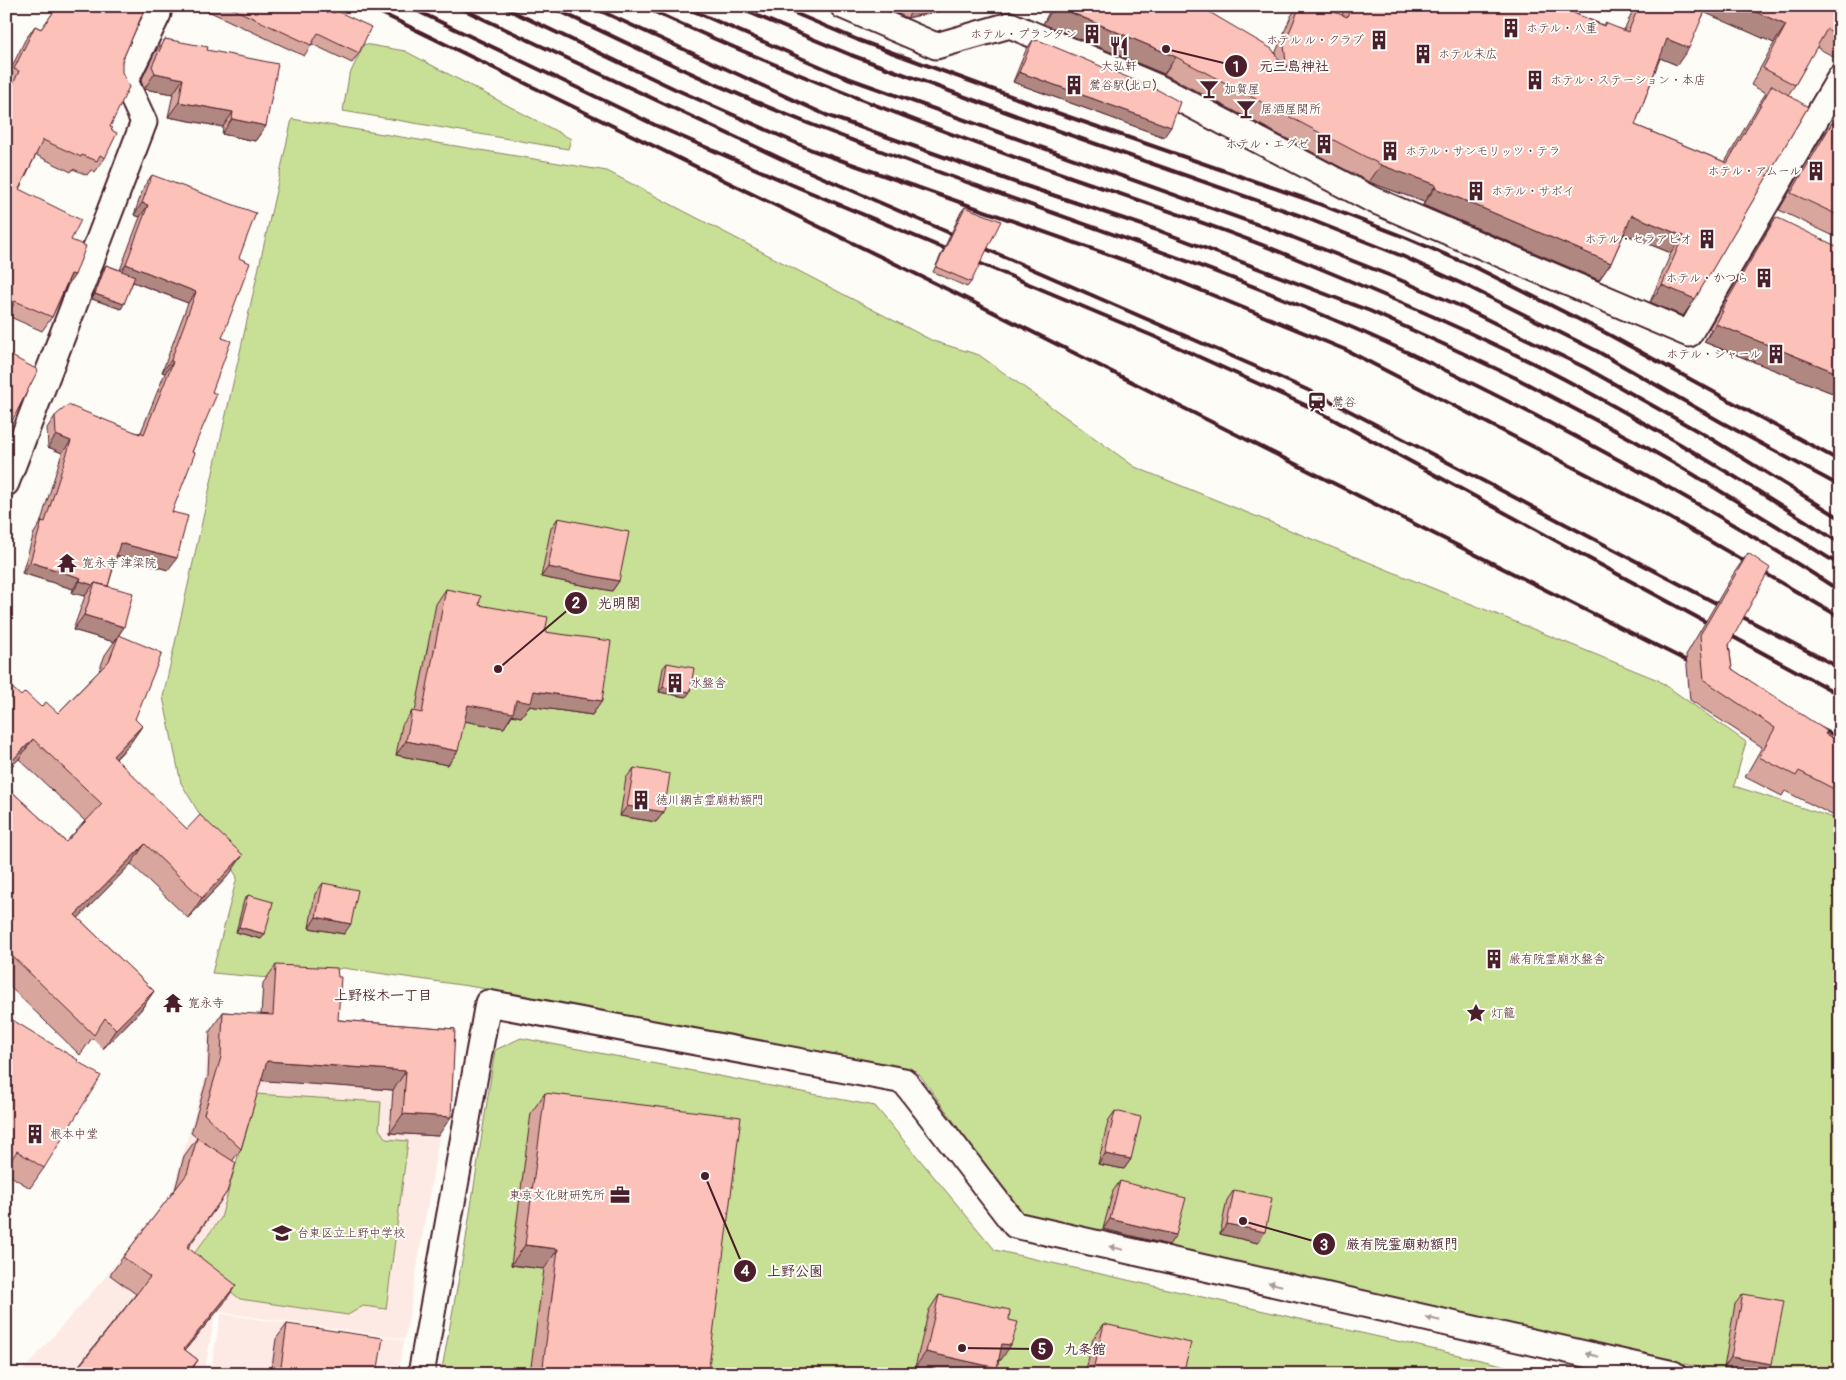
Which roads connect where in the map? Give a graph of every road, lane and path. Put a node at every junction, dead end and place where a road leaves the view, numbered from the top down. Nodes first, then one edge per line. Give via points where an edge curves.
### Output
1 (149, 6) edge
2 (843, 6) edge
3 (1015, 16) edge
4 (1840, 78) edge
5 (6, 483) edge
6 (421, 1374) edge
7 (1673, 1374) edge

1 - 5 street via 158,14 125,81 144,122
2 - 3 street via 936,46
3 - 4 street via 1371,199 1689,334 1768,220
7 -> 6 street via 1016,1225 904,1081 488,1003

